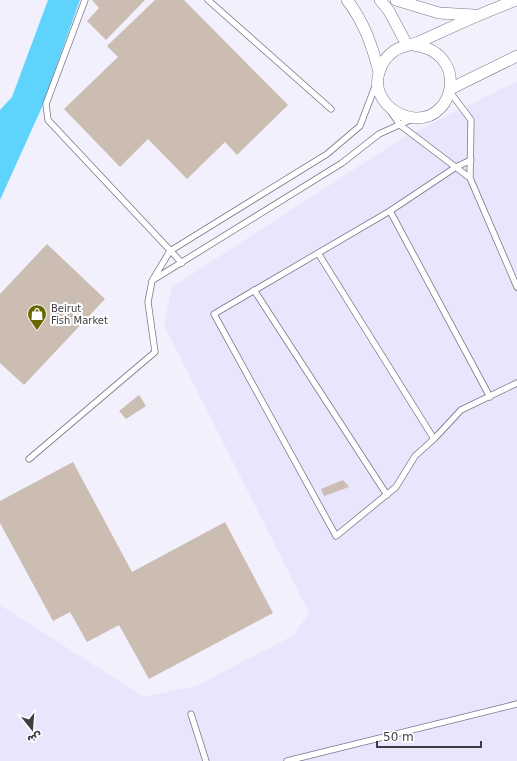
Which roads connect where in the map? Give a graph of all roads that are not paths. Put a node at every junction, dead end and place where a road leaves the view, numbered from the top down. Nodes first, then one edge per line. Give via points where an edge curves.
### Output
1 (85, 0) edge
2 (208, 0) edge
3 (347, 0) edge
4 (380, 0) edge
5 (396, 0) edge
6 (517, 0) edge
7 (477, 14) junction
8 (410, 45) junction
9 (517, 56) edge
10 (378, 76) junction
11 (450, 90) junction
12 (384, 102) junction
13 (331, 109) dead end
14 (416, 118) junction
15 (400, 125) junction
16 (471, 160) junction
17 (456, 167) junction
18 (470, 178) junction
19 (390, 211) junction
20 (170, 250) junction
21 (318, 253) junction
22 (182, 263) junction
23 (152, 282) junction
24 (517, 287) edge
25 (254, 290) junction
26 (517, 383) edge
27 (490, 397) junction
28 (434, 439) junction
29 (29, 459) dead end
30 (387, 495) junction
31 (517, 704) edge
32 (191, 714) dead end
33 (206, 761) edge
34 (287, 761) edge

1 - 20 lane via 46,104 48,120
2 - 13 lane
3 - 10 street via 358,15 371,42
4 - 8 street
5 - 7 street via 439,12
6 - 7 street
7 - 8 street
8 - 10 street via 394,50 385,60
8 - 11 street via 424,46 443,58 451,78
9 - 11 street
10 - 12 street via 379,92
10 - 20 lane via 360,126 327,154
11 - 14 street via 437,110 427,116
11 - 16 lane via 471,120
12 - 14 street via 398,114
12 - 15 lane
14 - 15 lane
15 - 17 lane
15 - 22 lane via 379,134 342,163
16 - 17 lane
16 - 18 lane
17 - 18 lane
17 - 19 lane
18 - 24 lane
19 - 21 lane
19 - 27 lane
20 - 22 lane
20 - 23 lane
21 - 25 lane
21 - 28 lane
22 - 23 lane
23 - 29 lane via 148,302 155,352
25 - 30 lane
25 - 30 lane via 214,314 336,536
26 - 27 lane
27 - 28 lane via 460,410
28 - 30 lane via 415,456 396,487
31 - 34 lane
32 - 33 lane

